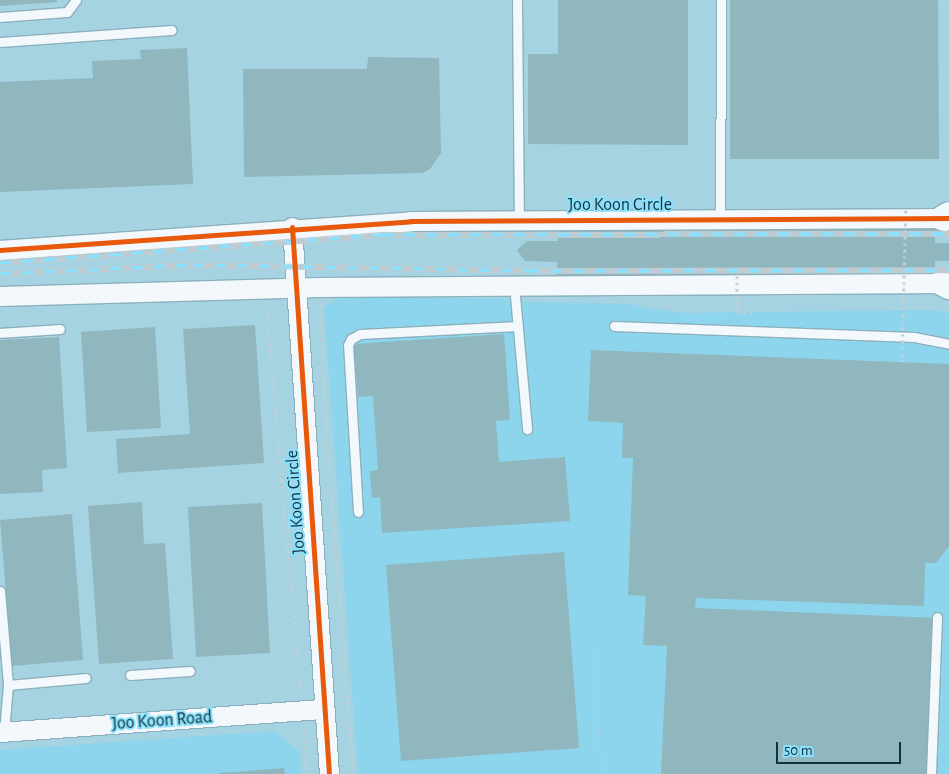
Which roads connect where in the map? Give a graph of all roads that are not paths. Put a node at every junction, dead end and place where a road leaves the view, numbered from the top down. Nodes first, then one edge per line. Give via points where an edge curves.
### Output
1 (76, 0) edge
2 (517, 0) edge
3 (721, 0) edge
4 (0, 17) edge
5 (172, 30) dead end
6 (0, 42) edge
7 (947, 217) edge
8 (720, 218) junction
9 (519, 220) junction
10 (292, 228) junction
11 (0, 250) edge
12 (947, 284) edge
13 (514, 285) junction
14 (297, 288) junction
15 (0, 296) edge
16 (518, 326) junction
17 (614, 326) dead end
18 (60, 329) dead end
19 (0, 333) edge
20 (949, 344) edge
21 (527, 429) dead end
22 (358, 512) dead end
23 (0, 591) edge
24 (938, 617) dead end
25 (190, 671) dead end
26 (130, 675) dead end
27 (86, 678) dead end
28 (8, 685) junction
29 (324, 709) junction
30 (2, 732) edge
31 (329, 774) edge
32 (931, 774) edge

1 - 4 lane via 67,12
2 - 9 lane
3 - 8 lane
5 - 6 lane
7 - 8 street, Joo Koon Circle
8 - 9 street, Joo Koon Circle
9 - 10 street, Joo Koon Circle
10 - 11 street, Joo Koon Circle
10 - 14 street, Joo Koon Circle
12 - 13 street
13 - 14 street
13 - 16 lane
14 - 15 street
14 - 29 street, Joo Koon Circle
16 - 21 lane
16 - 22 lane via 360,334 351,339 348,345
17 - 20 lane via 914,337
18 - 19 lane
23 - 28 lane
24 - 32 lane
25 - 26 lane
27 - 28 lane
28 - 30 lane
29 - 30 street, Joo Koon Road
29 - 31 street, Joo Koon Circle

